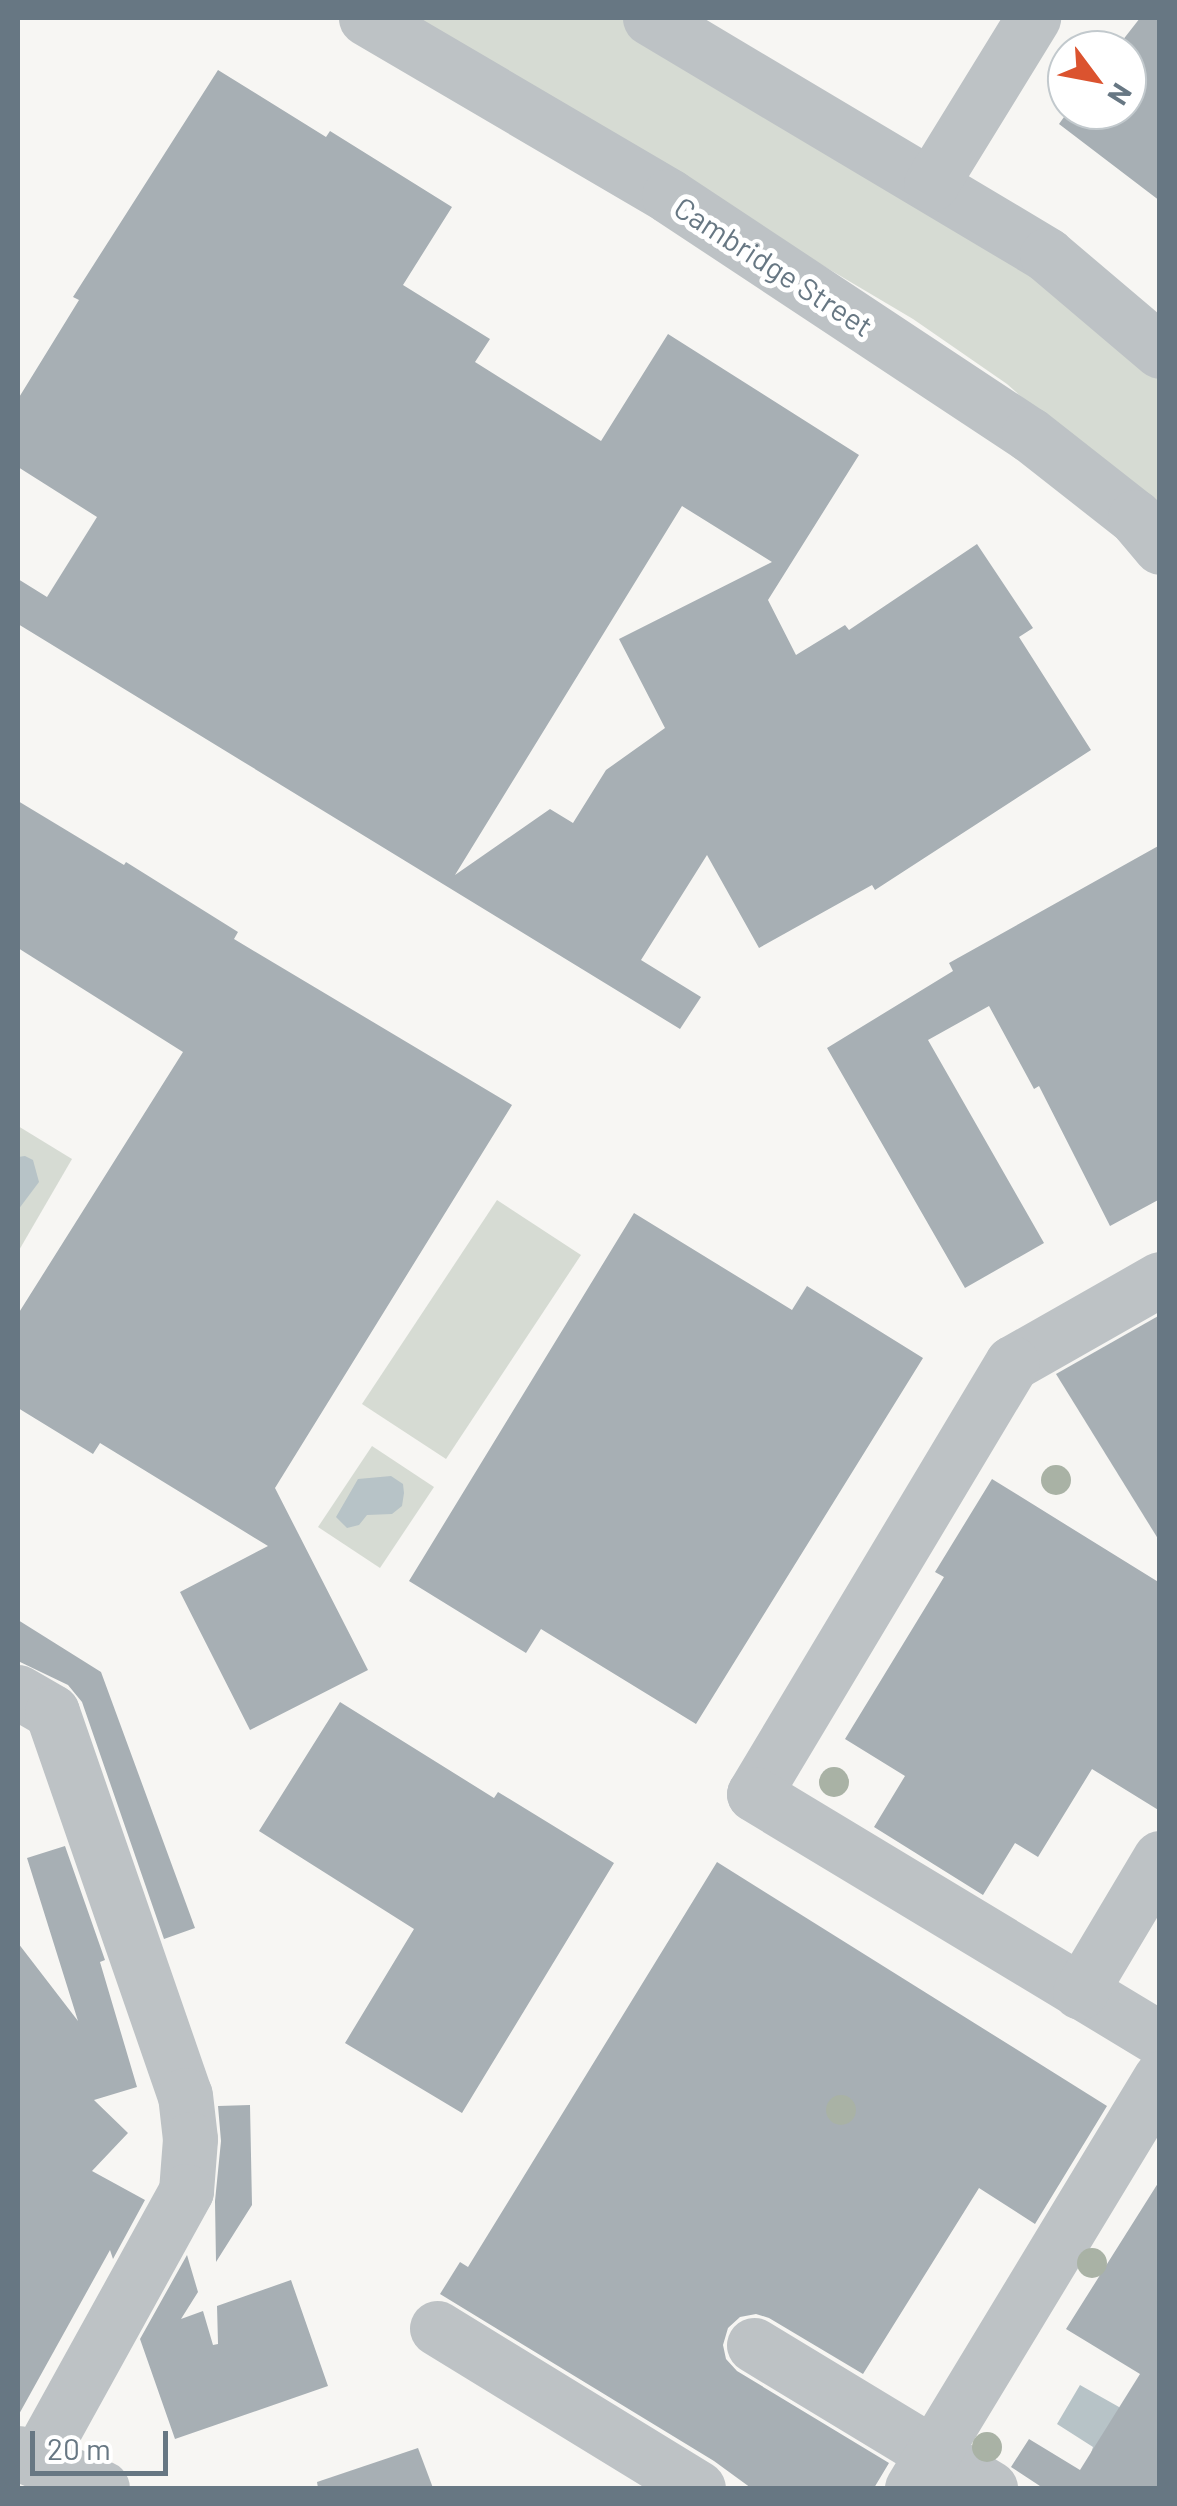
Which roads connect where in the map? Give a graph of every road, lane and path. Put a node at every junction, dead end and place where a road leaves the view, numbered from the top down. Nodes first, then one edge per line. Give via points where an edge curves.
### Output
1 (366, 18) edge
2 (650, 18) edge
3 (1033, 18) edge
4 (931, 184) junction
5 (1160, 351) edge
6 (1160, 547) edge
7 (1160, 1279) edge
8 (18, 1692) edge
9 (1160, 1858) edge
10 (1080, 1992) junction
11 (1160, 2039) edge
12 (1160, 2078) edge
13 (437, 2328) dead end
14 (754, 2346) dead end
15 (27, 2457) edge
16 (922, 2472) edge
17 (102, 2488) edge
18 (698, 2488) edge
19 (990, 2488) edge

1 - 6 street, Cambridge Street via 668,196 1029,434 1134,517
2 - 4 street
3 - 4 street
4 - 5 street via 1047,255
7 - 10 street via 1012,1363 754,1794
8 - 15 street via 52,1712 185,2095 190,2139 186,2191
9 - 10 street
10 - 11 street
12 - 16 street
13 - 18 street
14 - 16 street
15 - 17 street
16 - 19 street

